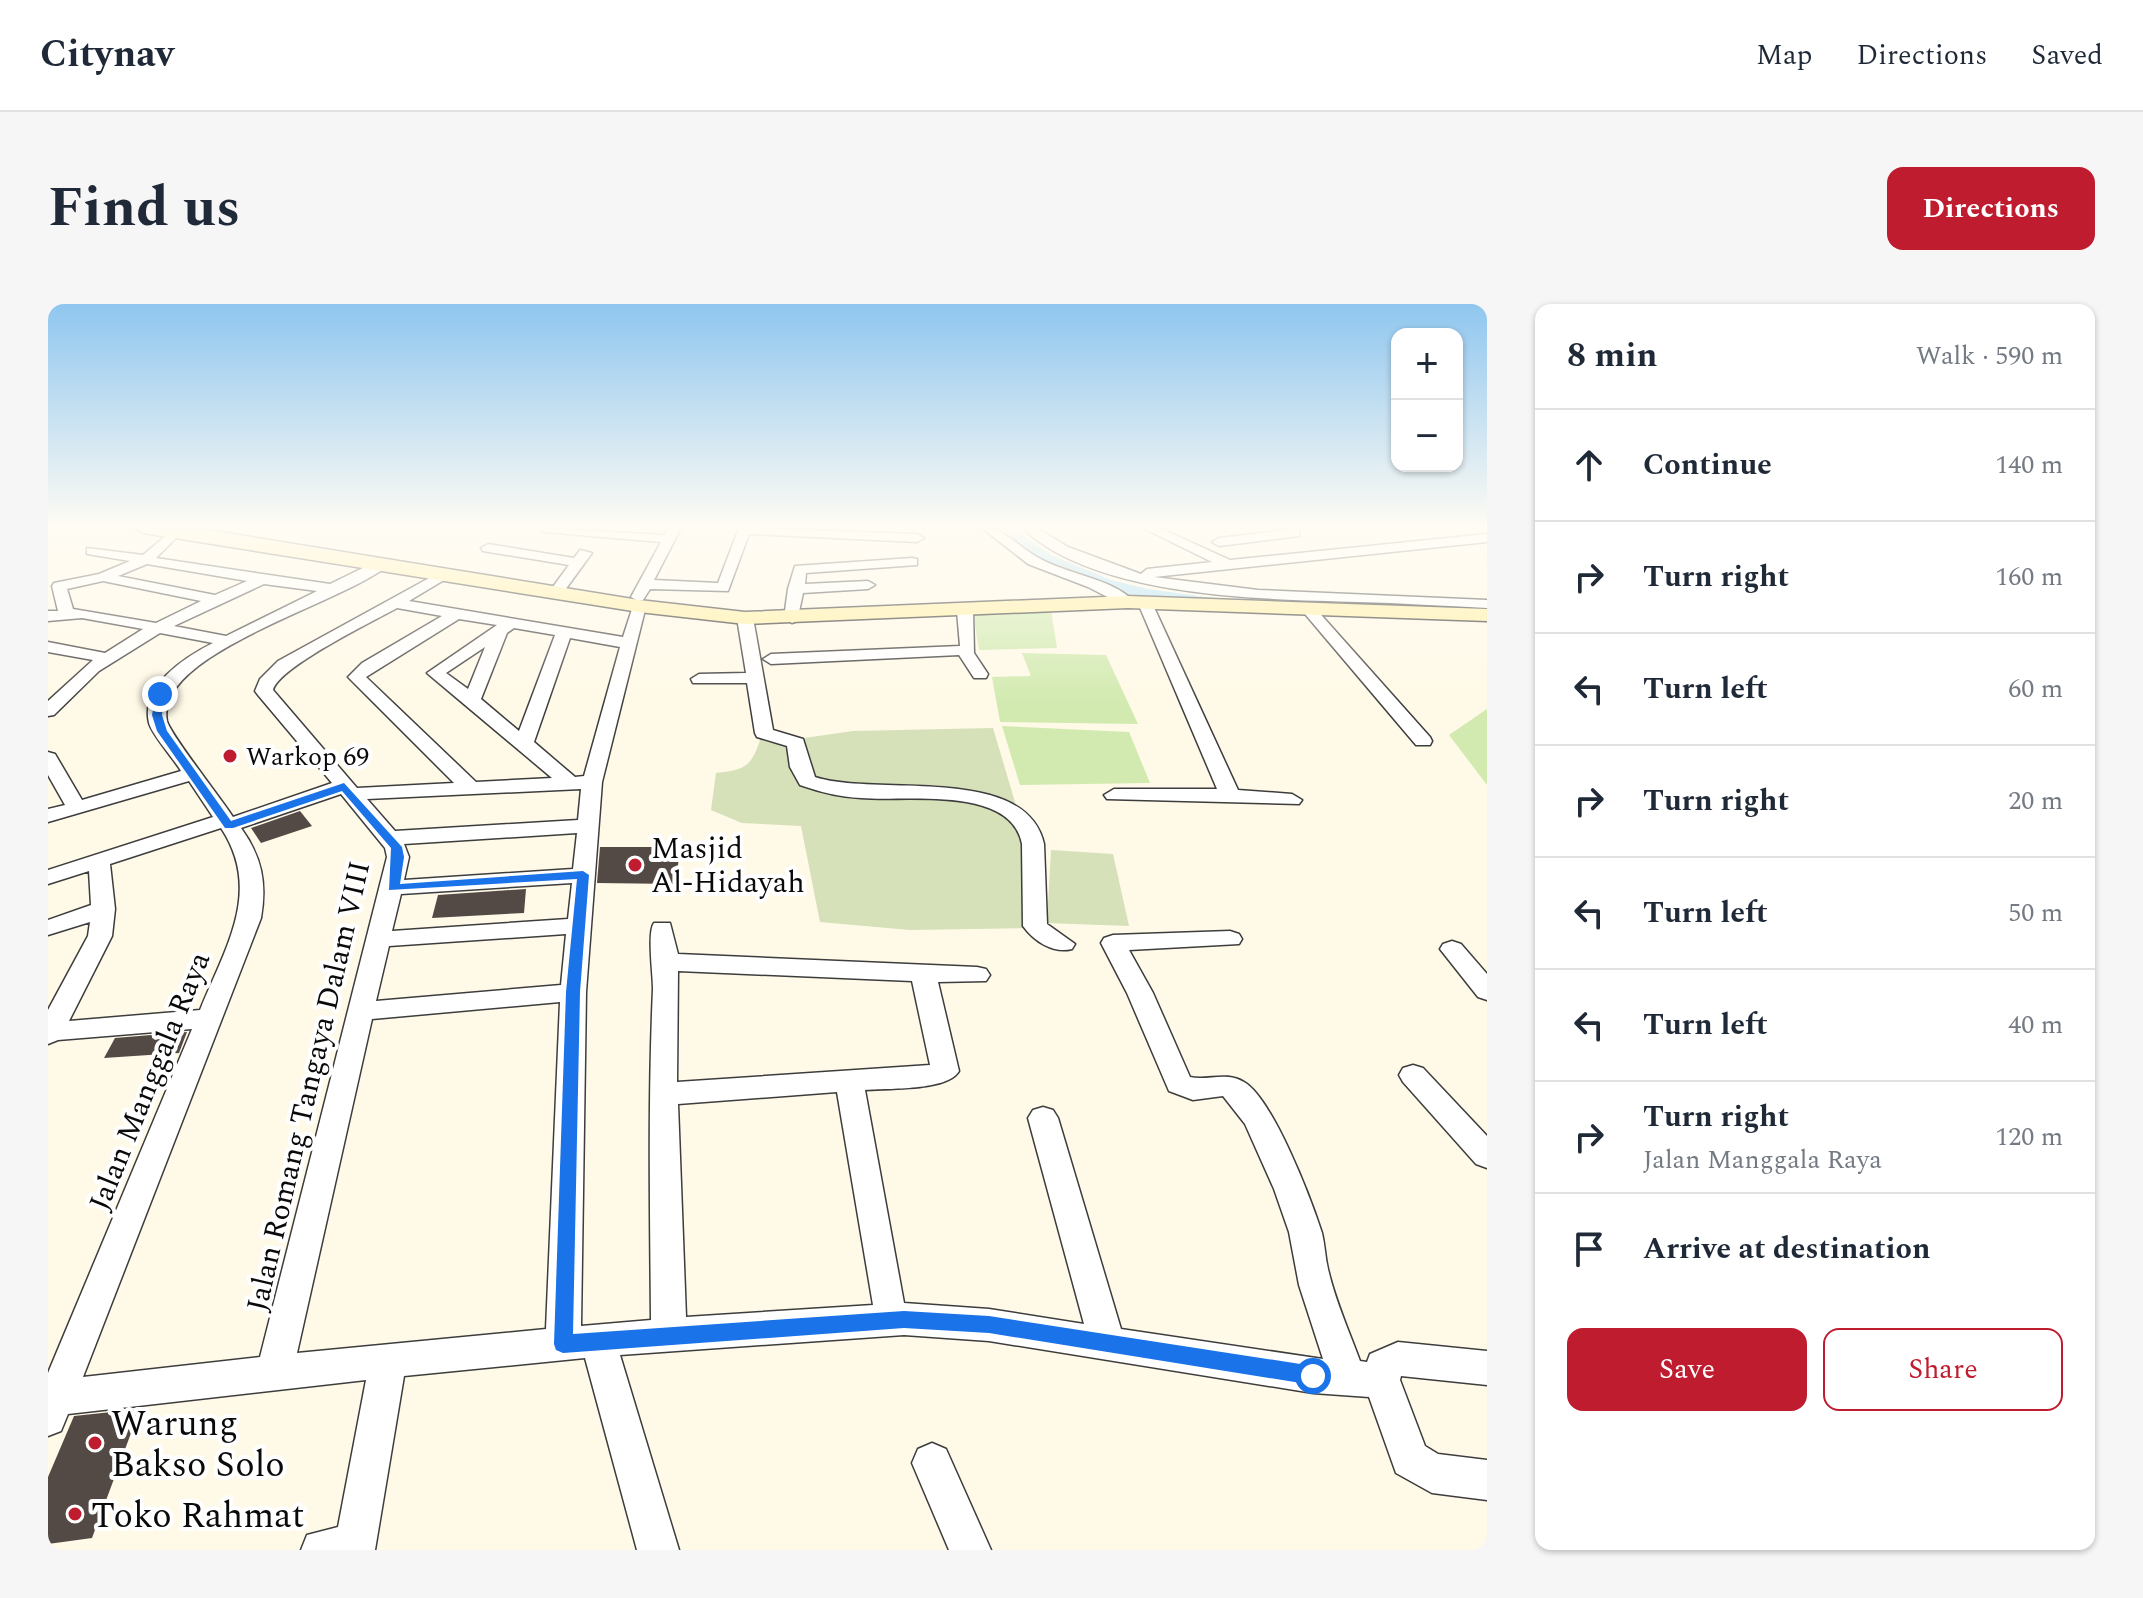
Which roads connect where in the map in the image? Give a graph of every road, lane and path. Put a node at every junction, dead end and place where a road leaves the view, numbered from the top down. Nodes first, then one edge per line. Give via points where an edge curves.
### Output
1 (149, 586) edge
2 (247, 586) edge
3 (312, 586) edge
4 (338, 586) edge
5 (425, 586) edge
6 (526, 586) edge
7 (561, 586) edge
8 (644, 586) edge
9 (687, 586) edge
10 (724, 586) edge
11 (847, 586) edge
12 (1098, 586) edge
13 (1174, 586) edge
14 (53, 587) edge
15 (332, 589) junction
16 (795, 589) joint
17 (557, 591) junction
18 (218, 600) junction
19 (1136, 602) junction
20 (394, 603) junction
21 (636, 606) junction
22 (965, 611) junction
23 (1310, 611) junction
24 (66, 612) junction
25 (1486, 613) edge
26 (456, 614) junction
27 (48, 616) edge
28 (745, 618) junction
29 (792, 618) junction
30 (505, 627) junction
31 (159, 629) junction
32 (564, 633) junction
33 (227, 641) junction
34 (627, 643) junction
35 (48, 647) edge
36 (964, 651) junction
37 (107, 658) junction
38 (771, 659) dead end
39 (980, 674) dead end
40 (754, 678) junction
41 (699, 679) dead end
42 (472, 700) junction
43 (48, 711) edge
44 (1423, 741) dead end
45 (524, 743) junction
46 (49, 762) edge
47 (192, 774) junction
48 (580, 782) junction
49 (471, 788) junction
50 (347, 790) junction
51 (1114, 795) dead end
52 (1230, 795) junction
53 (1292, 800) dead end
54 (77, 808) junction
55 (48, 816) edge
56 (227, 822) junction
57 (589, 826) junction
58 (389, 838) junction
59 (99, 860) junction
60 (583, 875) junction
61 (48, 877) edge
62 (393, 888) junction
63 (103, 909) junction
64 (578, 926) junction
65 (48, 928) edge
66 (662, 928) dead end
67 (379, 939) junction
68 (1230, 939) dead end
69 (1063, 944) dead end
70 (1452, 949) dead end
71 (666, 962) junction
72 (923, 973) junction
73 (977, 975) dead end
74 (1487, 991) edge
75 (573, 992) junction
76 (361, 1011) junction
77 (210, 1018) junction
78 (49, 1033) edge
79 (1413, 1075) dead end
80 (849, 1081) junction
81 (663, 1094) junction
82 (1043, 1118) dead end
83 (1487, 1156) edge
84 (888, 1301) dead end
85 (669, 1334) junction
86 (580, 1343) junction
87 (1107, 1343) junction
88 (388, 1361) junction
89 (1487, 1368) edge
90 (274, 1372) junction
91 (1365, 1379) junction
92 (52, 1408) edge
93 (932, 1463) dead end
94 (1487, 1480) edge
95 (344, 1549) edge
96 (658, 1550) edge
97 (970, 1550) edge

1 - 18 street
2 - 18 street
3 - 15 street
4 - 15 street, Jalan Manggala Raya
5 - 20 street
6 - 17 street
7 - 17 street
8 - 21 street
9 - 10 street
11 - 16 street
12 - 19 street
13 - 25 street
14 - 24 street
15 - 33 street, Jalan Manggala Raya
16 - 29 street
17 - 21 street
18 - 31 street
19 - 22 street
19 - 23 street
19 - 52 street
20 - 26 street
20 - 50 street, Jalan Romang Tangaya Dalam VIII via 284,665 266,683 264,691
21 - 28 street
21 - 34 street
22 - 29 street
22 - 36 street via 970,646
23 - 25 street
23 - 44 street
24 - 27 street
24 - 31 street
26 - 30 street
26 - 49 street via 356,677
28 - 29 street
28 - 40 street
30 - 32 street
30 - 42 street
30 - 42 street via 435,673
31 - 33 street
31 - 37 street
32 - 34 street
32 - 45 street
33 - 47 street, Jalan Manggala Raya via 189,664 160,694 158,723
34 - 48 street
35 - 37 street
36 - 38 street
36 - 39 street
37 - 43 street via 77,678
40 - 41 street
40 - 69 street via 764,734 796,743 800,767 810,783 850,793 995,800 1014,808 1031,831 1035,926
42 - 45 street
45 - 48 street
46 - 54 street
47 - 54 street
47 - 56 street, Jalan Manggala Raya
48 - 49 street
48 - 57 street
49 - 50 street
50 - 56 street
50 - 58 street, Jalan Romang Tangaya Dalam VIII
51 - 52 street
52 - 53 street
54 - 55 street
56 - 59 street
56 - 77 street, Jalan Manggala Raya via 251,864 253,896
57 - 58 street
57 - 60 street
58 - 62 street, Jalan Romang Tangaya Dalam VIII via 398,857
59 - 61 street
59 - 63 street
60 - 62 street
60 - 64 street
62 - 67 street, Jalan Romang Tangaya Dalam VIII
63 - 65 street
63 - 78 street via 100,936
64 - 67 street
64 - 75 street
66 - 71 street
67 - 76 street, Jalan Romang Tangaya Dalam VIII
68 - 91 street via 1113,943 1179,1084 1191,1090 1232,1087 1251,1107 1298,1210 1311,1269
70 - 74 street
71 - 72 street
71 - 81 street
72 - 73 street
72 - 80 street via 945,1071
75 - 76 street
75 - 86 street
76 - 90 street, Jalan Romang Tangaya Dalam VIII
77 - 78 street
77 - 92 street, Jalan Manggala Raya
79 - 83 street
80 - 81 street
80 - 84 street
81 - 85 street
82 - 87 street
85 - 86 street
85 - 87 street via 904,1319 989,1325
86 - 88 street
86 - 96 street
87 - 91 street via 1313,1376
88 - 90 street
88 - 95 street
89 - 91 street via 1398,1359
90 - 92 street
91 - 94 street via 1410,1459 1432,1473
93 - 97 street

